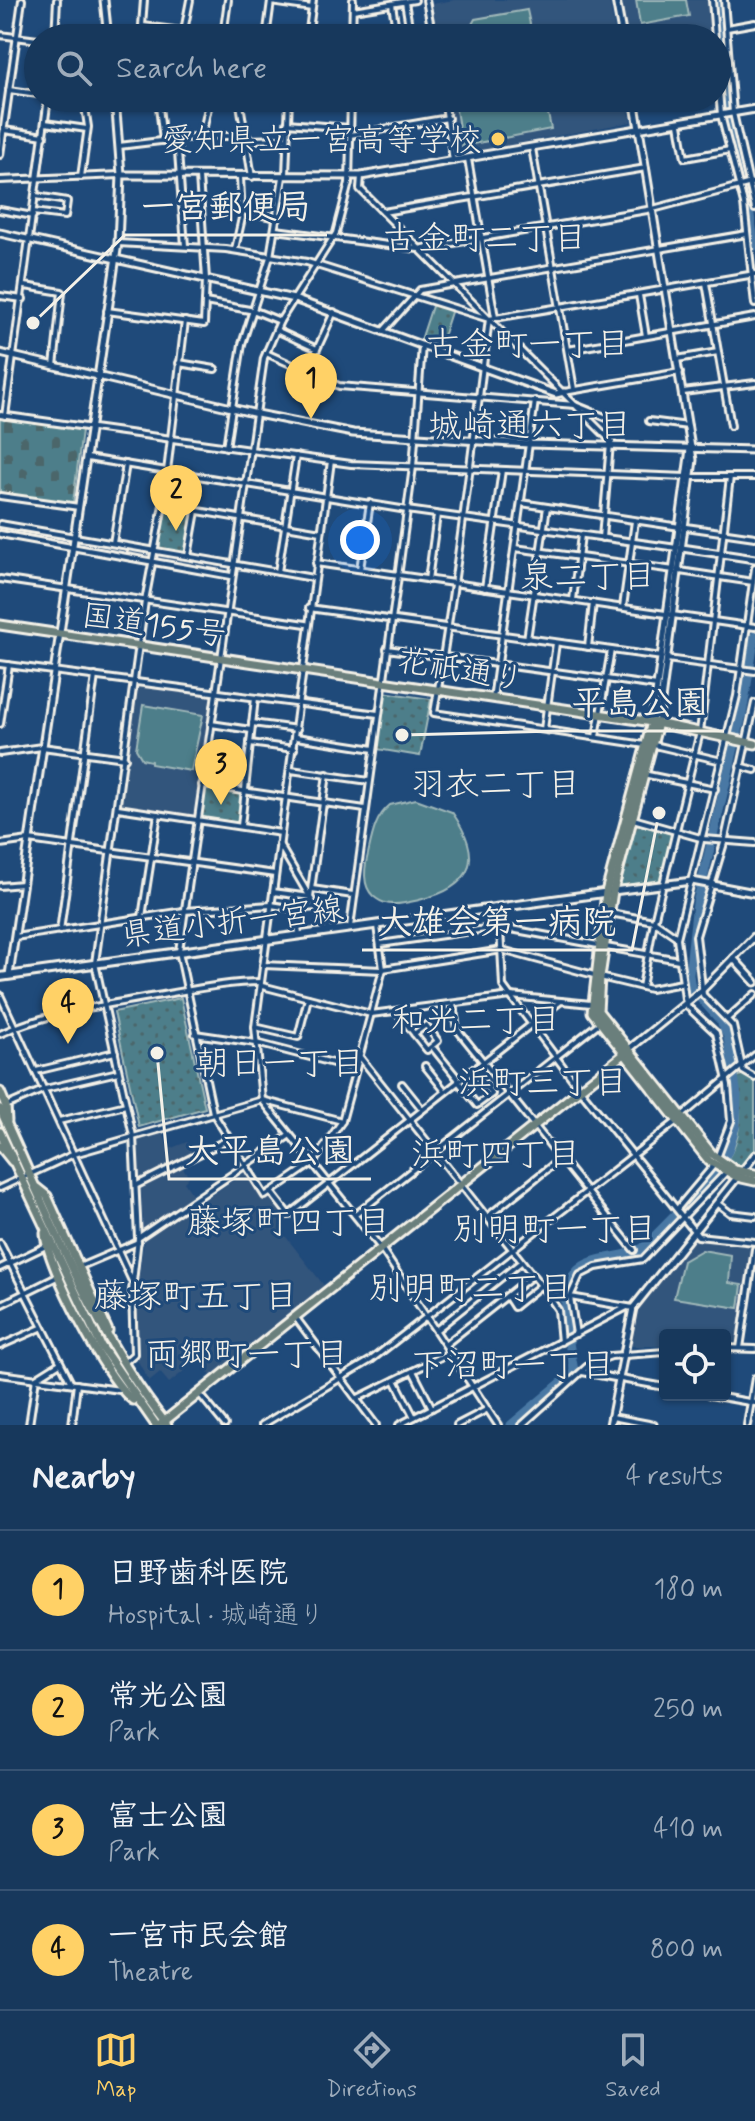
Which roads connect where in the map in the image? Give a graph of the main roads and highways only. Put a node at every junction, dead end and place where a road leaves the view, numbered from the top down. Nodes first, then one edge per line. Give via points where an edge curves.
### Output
1 (0, 625) edge
2 (300, 670) joint
3 (655, 722) junction
4 (748, 742) edge
5 (650, 745) junction
6 (609, 892) junction
7 (601, 946) junction
8 (597, 976) junction
9 (0, 977) edge
10 (625, 1052) junction
11 (2, 1100) edge
12 (0, 1132) edge
13 (0, 1146) edge
14 (14, 1162) junction
15 (740, 1174) junction
16 (755, 1174) edge
17 (755, 1181) edge
18 (37, 1188) junction
19 (44, 1227) junction
20 (62, 1247) junction
21 (74, 1256) junction
22 (64, 1289) junction
23 (75, 1295) junction
24 (110, 1341) junction
25 (138, 1404) junction
26 (161, 1424) edge

1 - 2 main road, 国道155号
2 - 3 main road, 花祇通り
3 - 4 main road, 花祇通り
3 - 5 main road
5 - 6 main road
5 - 6 main road
6 - 7 main road
6 - 7 main road via 610,913
6 - 9 main road, 県道小折一宮線
7 - 8 main road
8 - 10 main road via 598,1011
8 - 10 main road via 591,1004 598,1024
10 - 15 main road via 716,1162
10 - 26 main road
11 - 18 main road
12 - 14 main road
13 - 14 main road
14 - 19 main road
15 - 16 main road
15 - 17 main road
18 - 20 main road
18 - 21 main road via 47,1196
19 - 22 main road
19 - 23 main road
20 - 21 main road
20 - 24 main road
21 - 24 main road
22 - 23 main road
22 - 25 main road via 122,1390
23 - 25 main road
24 - 26 main road
25 - 26 main road

